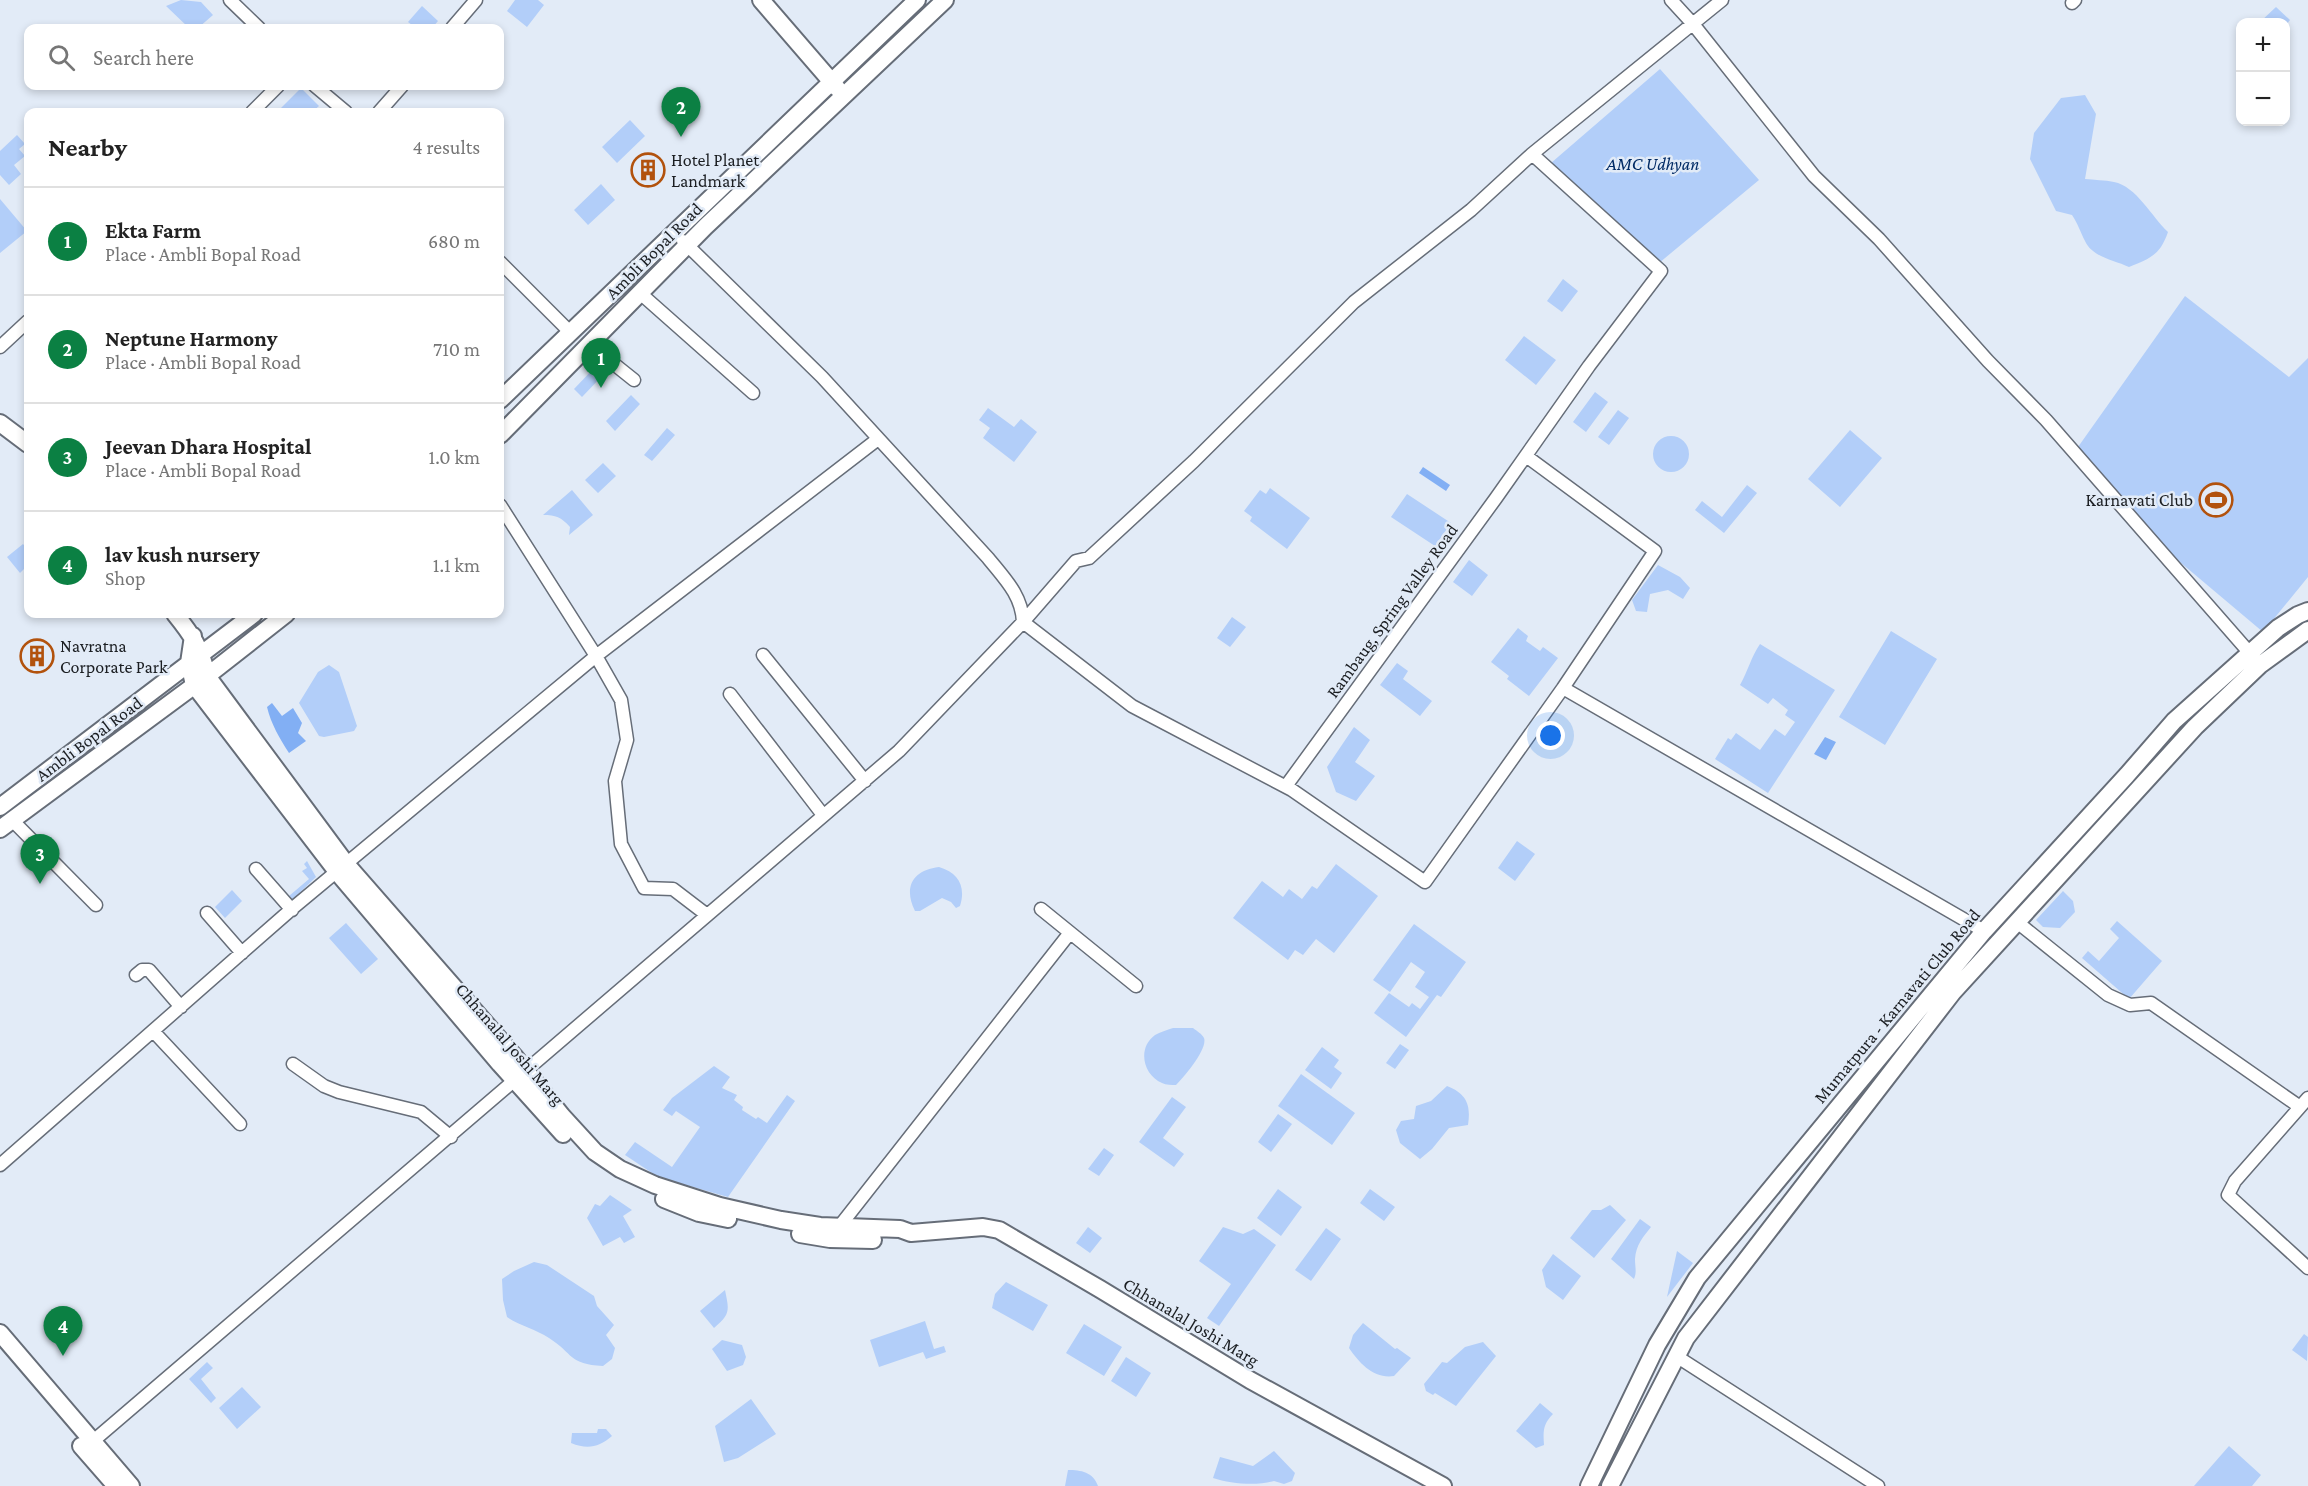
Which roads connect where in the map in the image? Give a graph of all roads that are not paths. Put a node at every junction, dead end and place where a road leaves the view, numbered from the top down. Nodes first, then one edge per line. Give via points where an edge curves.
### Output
1 (230, 0) edge
2 (476, 0) edge
3 (761, 0) edge
4 (917, 0) edge
5 (945, 0) edge
6 (1671, 0) edge
7 (1722, 0) edge
8 (255, 24) edge
9 (455, 24) edge
10 (1693, 24) junction
11 (831, 81) junction
12 (274, 90) edge
13 (320, 90) edge
14 (398, 90) edge
15 (844, 95) junction
16 (256, 108) edge
17 (341, 108) edge
18 (383, 108) edge
19 (1532, 154) junction
20 (674, 233) junction
21 (687, 245) junction
22 (504, 266) edge
23 (640, 293) junction
24 (24, 325) edge
25 (570, 332) junction
26 (589, 344) junction
27 (0, 347) edge
28 (634, 380) dead end
29 (753, 393) dead end
30 (504, 396) edge
31 (0, 423) edge
32 (504, 431) edge
33 (878, 440) junction
34 (24, 441) edge
35 (1526, 456) junction
36 (504, 511) edge
37 (2308, 611) edge
38 (178, 618) edge
39 (249, 618) edge
40 (281, 618) edge
41 (1023, 622) junction
42 (2308, 630) edge
43 (764, 655) dead end
44 (596, 656) junction
45 (195, 658) junction
46 (2255, 659) junction
47 (201, 680) junction
48 (1563, 688) junction
49 (730, 694) dead end
50 (865, 781) junction
51 (1286, 786) junction
52 (0, 807) edge
53 (823, 815) junction
54 (6, 824) edge
55 (256, 869) dead end
56 (343, 869) junction
57 (96, 905) dead end
58 (1041, 909) dead end
59 (292, 910) junction
60 (207, 913) dead end
61 (707, 915) junction
62 (2017, 922) junction
63 (1984, 931) junction
64 (1069, 934) junction
65 (242, 953) junction
66 (136, 975) dead end
67 (1136, 986) dead end
68 (181, 1007) junction
69 (153, 1031) junction
70 (293, 1064) dead end
71 (521, 1077) junction
72 (2304, 1103) edge
73 (240, 1124) dead end
74 (451, 1137) junction
75 (0, 1165) edge
76 (608, 1168) junction
77 (839, 1227) junction
78 (911, 1233) junction
79 (2308, 1268) edge
80 (0, 1333) edge
81 (0, 1348) edge
82 (1676, 1356) junction
83 (92, 1442) junction
84 (108, 1478) edge
85 (132, 1486) edge
86 (1443, 1486) edge
87 (1589, 1486) edge
88 (1610, 1486) edge
89 (1878, 1486) edge

1 - 8 street
2 - 9 street
3 - 11 street
4 - 11 street, Ambli Bopal Road
5 - 15 street, Ambli Bopal Road
6 - 10 street
7 - 10 street
10 - 19 street
10 - 46 street via 1814,176 1879,239 2046,420
11 - 15 street
11 - 20 street, Ambli Bopal Road
12 - 16 street
13 - 17 street
14 - 18 street
15 - 21 street, Ambli Bopal Road
19 - 35 street, Rambaug, Spring Valley Road via 1660,272
19 - 41 street via 1471,210 1354,302 1194,461 1089,558 1076,561
20 - 21 street
20 - 25 street, Ambli Bopal Road
21 - 23 street, Ambli Bopal Road
21 - 33 street via 797,351
22 - 25 street
23 - 26 street, Ambli Bopal Road
23 - 29 street
24 - 27 street
25 - 30 street, Ambli Bopal Road
26 - 28 street
26 - 32 street, Ambli Bopal Road
31 - 34 street
33 - 41 street via 1007,580 1018,598
33 - 44 street
35 - 48 street via 1655,550
35 - 51 street, Rambaug, Spring Valley Road
36 - 44 street
37 - 46 street, Mumatpura - Karnavati Club Road via 2278,628
38 - 45 street via 193,636
39 - 45 street, Ambli Bopal Road
40 - 47 street, Ambli Bopal Road
41 - 50 street via 899,752
41 - 51 street via 1132,706
42 - 46 street, Mumatpura - Karnavati Club Road
43 - 50 street
44 - 56 street
44 - 61 street via 621,700 627,740 615,781 621,844 644,888 673,889
45 - 47 street
45 - 52 street, Ambli Bopal Road
46 - 62 street, Mumatpura - Karnavati Club Road
46 - 63 street, Mumatpura - Karnavati Club Road via 2174,721
47 - 54 street, Ambli Bopal Road
47 - 56 street, Chhanalal Joshi Marg
48 - 51 street via 1425,882
48 - 63 street
49 - 53 street
50 - 53 street
53 - 61 street
54 - 57 street
55 - 59 street
56 - 59 street
56 - 71 street, Chhanalal Joshi Marg
58 - 64 street
59 - 65 street
60 - 65 street
61 - 71 street
62 - 72 street via 2108,995 2130,1005 2151,1003
62 - 82 street, Mumatpura - Karnavati Club Road via 1953,992
63 - 87 street, Mumatpura - Karnavati Club Road via 1697,1278 1657,1346
64 - 67 street
64 - 77 street
65 - 68 street
66 - 68 street via 149,970
68 - 69 street
69 - 73 street
69 - 75 street
70 - 74 street via 339,1092 421,1112
71 - 74 street
71 - 76 street, Chhanalal Joshi Marg via 567,1137
72 - 79 street via 2235,1181 2229,1195
74 - 83 street
76 - 77 street, Chhanalal Joshi Marg via 720,1206 782,1220
76 - 78 street, Chhanalal Joshi Marg via 638,1190 699,1213 756,1226 830,1239 900,1240
77 - 78 street, Chhanalal Joshi Marg via 900,1229
78 - 86 street, Chhanalal Joshi Marg via 983,1227 1006,1233 1250,1380
80 - 83 street
81 - 84 street
82 - 88 street, Mumatpura - Karnavati Club Road
82 - 89 street
83 - 84 street
84 - 85 street

